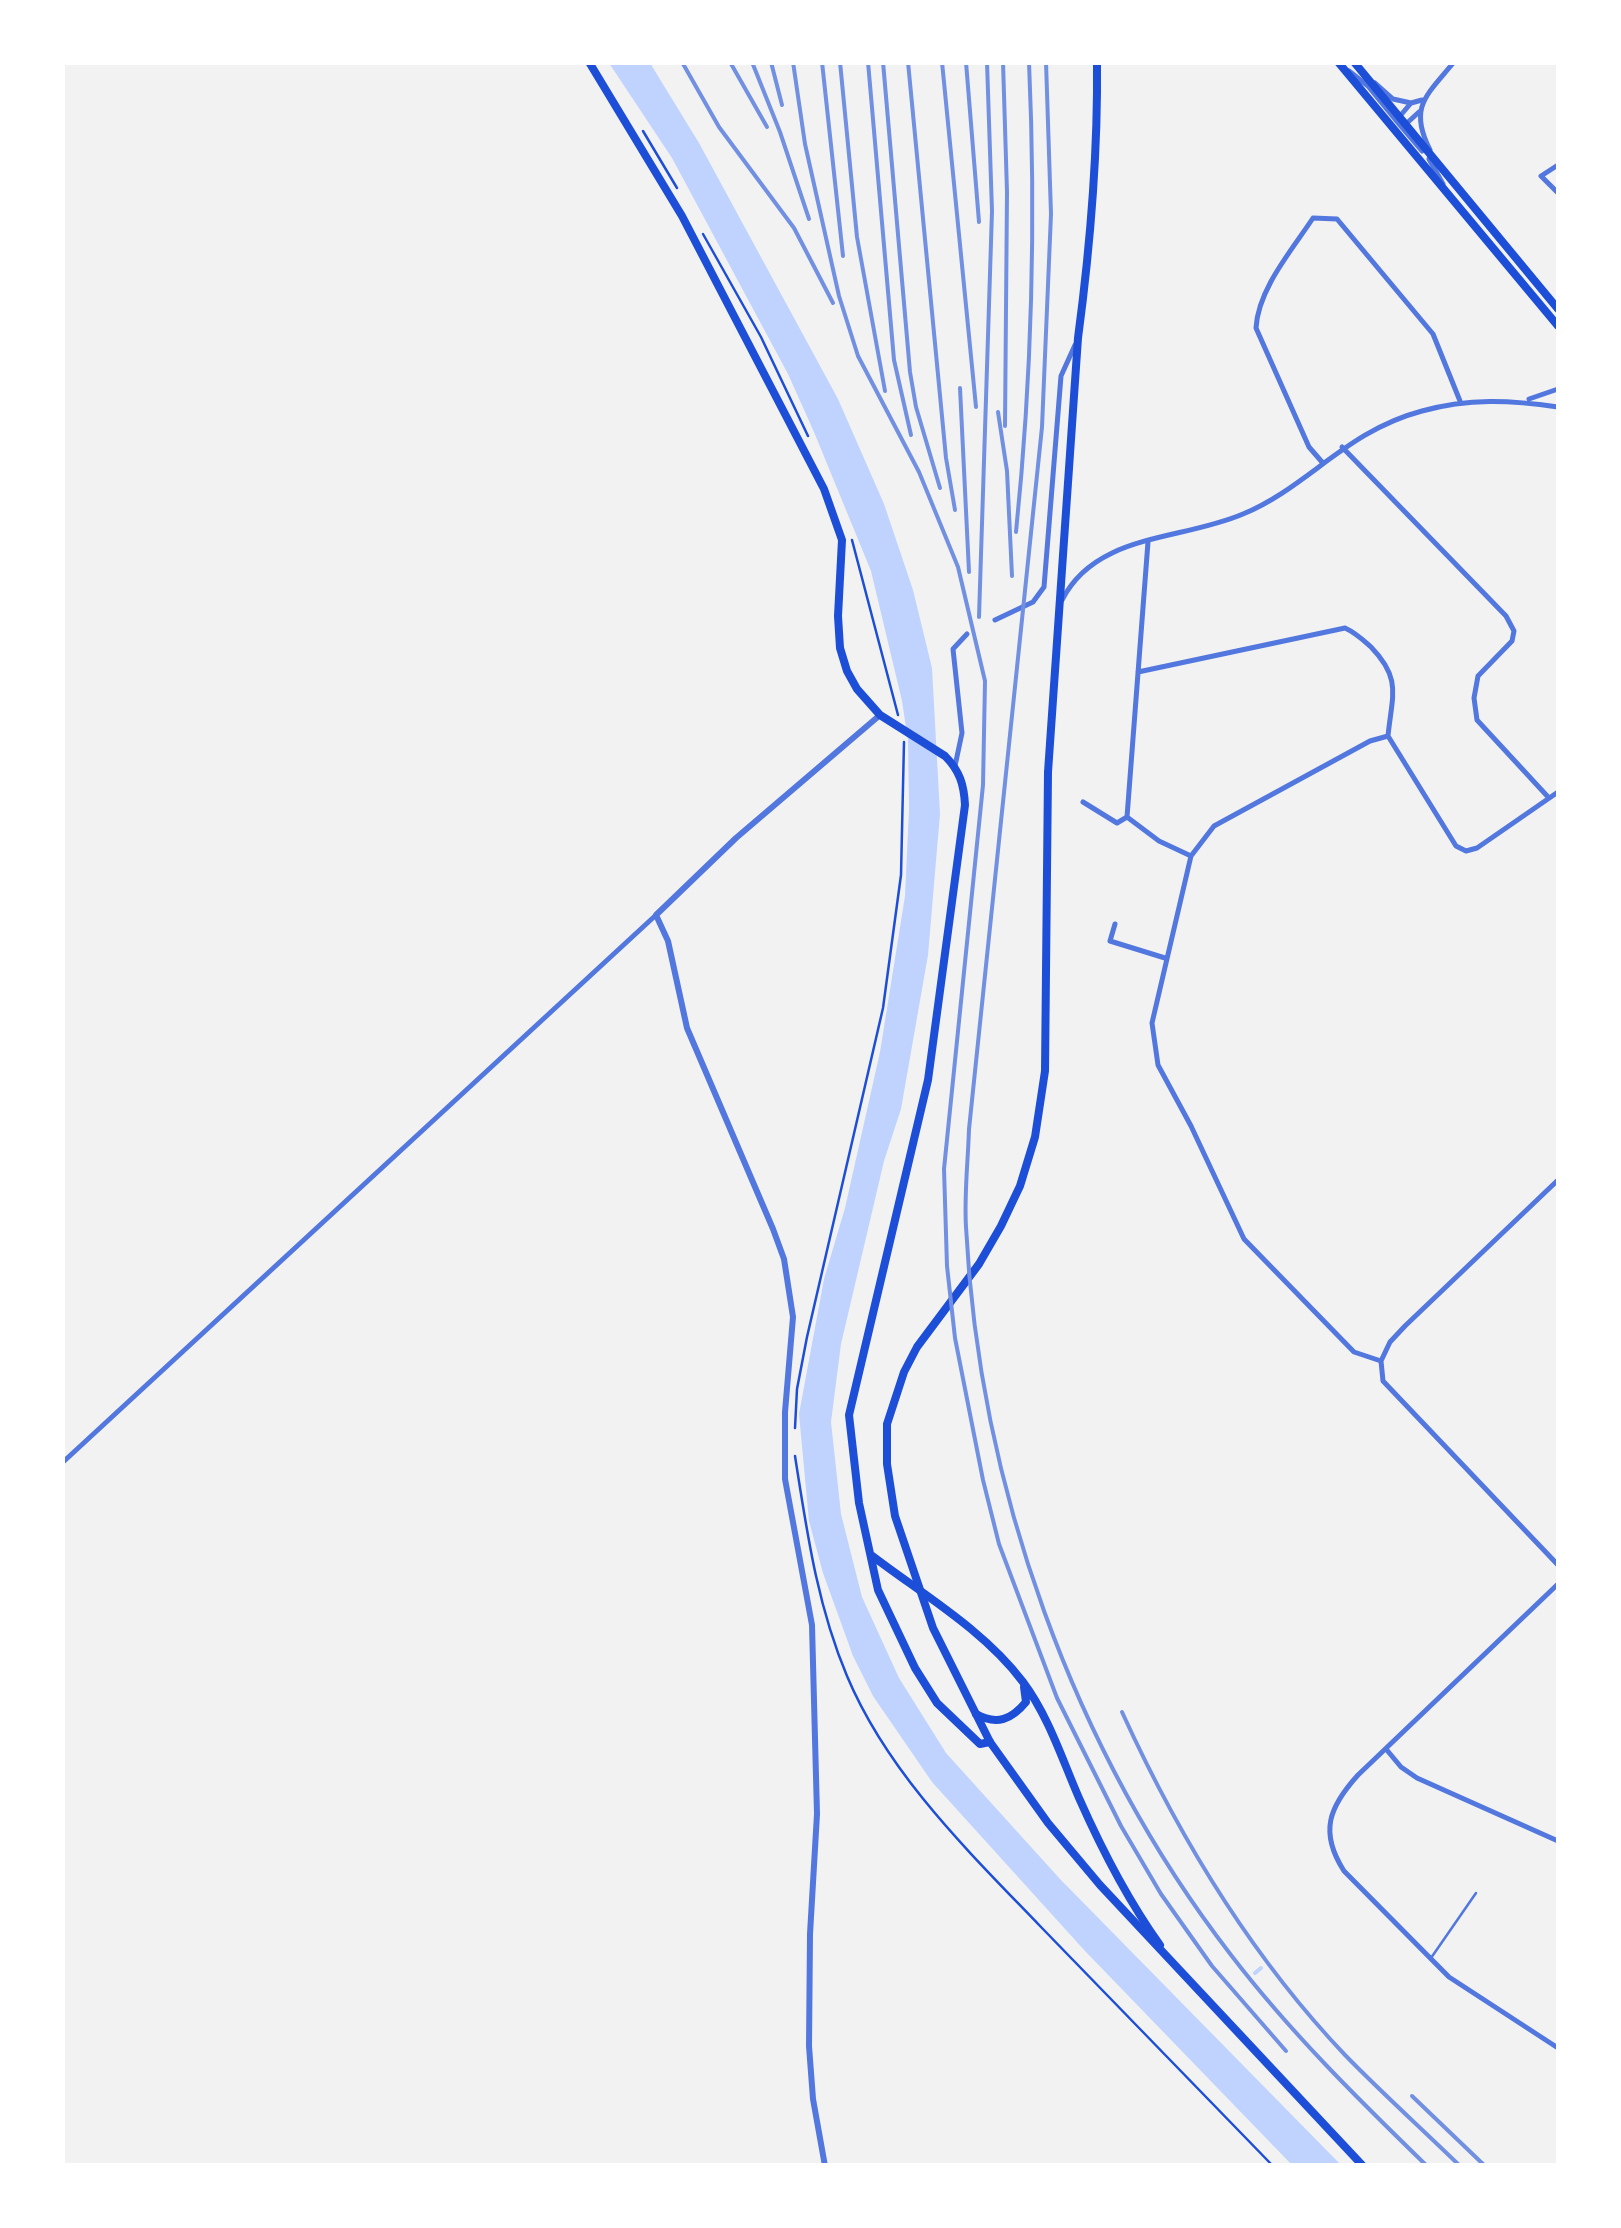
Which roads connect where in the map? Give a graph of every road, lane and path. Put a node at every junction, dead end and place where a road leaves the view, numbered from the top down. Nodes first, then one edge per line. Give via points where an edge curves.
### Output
1 (589, 62) edge
2 (1097, 62) edge
3 (1454, 62) edge
4 (1338, 63) edge
5 (1356, 64) edge
6 (1422, 100) junction
7 (1411, 102) junction
8 (1419, 112) junction
9 (1402, 121) junction
10 (640, 126) dead end
11 (1432, 154) junction
12 (1558, 165) edge
13 (679, 191) dead end
14 (1558, 192) edge
15 (1449, 194) junction
16 (697, 223) dead end
17 (1558, 309) edge
18 (1558, 326) edge
19 (1078, 338) junction
20 (1558, 390) edge
21 (1516, 400) junction
22 (1460, 401) junction
23 (1558, 407) edge
24 (812, 444) dead end
25 (1342, 447) junction
26 (1322, 462) junction
27 (852, 540) dead end
28 (1148, 542) junction
29 (1058, 608) junction
30 (995, 620) dead end
31 (967, 634) dead end
32 (1138, 672) junction
33 (880, 715) junction
34 (896, 720) junction
35 (905, 732) dead end
36 (1388, 736) junction
37 (956, 766) junction
38 (1558, 792) edge
39 (1550, 798) junction
40 (1083, 802) dead end
41 (1128, 816) junction
42 (1191, 856) junction
43 (656, 915) junction
44 (1116, 924) dead end
45 (1165, 958) junction
46 (1558, 1180) edge
47 (1380, 1361) junction
48 (795, 1428) dead end
49 (794, 1447) dead end
50 (62, 1463) edge
51 (872, 1556) junction
52 (1558, 1565) edge
53 (1558, 1584) edge
54 (1023, 1682) junction
55 (976, 1714) junction
56 (990, 1742) junction
57 (1386, 1749) junction
58 (1558, 1841) edge
59 (1476, 1893) dead end
60 (1430, 1960) junction
61 (1177, 1968) junction
62 (1558, 2048) edge
63 (825, 2166) edge
64 (1274, 2166) edge
65 (1364, 2166) edge

1 - 33 main road via 682,216 824,489 842,540 840,648 857,690
2 - 19 main road
3 - 6 street
4 - 9 street
4 - 15 main road
5 - 7 street via 1393,98
5 - 9 main road
6 - 7 street
6 - 8 street
7 - 9 street
8 - 9 street
8 - 11 street
9 - 11 main road
9 - 15 street
10 - 13 path
11 - 17 main road
12 - 14 street via 1541,176
15 - 18 main road
16 - 24 path
19 - 29 main road
19 - 30 street via 1061,376 1044,587 1034,602
20 - 21 street
21 - 22 street
21 - 23 street
22 - 25 street via 1385,423
22 - 26 street via 1424,322 1337,220 1313,218 1264,298 1256,328 1309,447
25 - 26 street
25 - 39 street via 1506,616 1512,641 1478,676 1477,720
26 - 28 street via 1243,514
27 - 34 path
28 - 29 street via 1106,553 1084,568
28 - 32 street
29 - 55 main road via 1048,772 1045,1071 1034,1137 1020,1186 979,1264 904,1372 887,1424 895,1516 933,1628
31 - 37 street via 953,649 962,734
32 - 36 street via 1346,628 1387,664 1393,679
32 - 41 street
33 - 34 main road
33 - 43 street
34 - 37 main road
35 - 48 path via 901,875 882,1008 807,1337
36 - 39 street via 1456,846 1466,851
36 - 42 street via 1214,826
37 - 51 main road via 965,805 928,1080 849,1415
38 - 39 street
40 - 41 street via 1117,823
41 - 42 street
42 - 45 street
43 - 50 street
43 - 63 street via 687,1028 773,1229 791,1294 785,1480 812,1625 810,2046
44 - 45 street via 1110,941
45 - 47 street via 1152,1023 1158,1065 1244,1239 1354,1352
46 - 47 street via 1404,1326
47 - 52 street via 1384,1381
49 - 64 path via 823,1613 873,1728 927,1803 1006,1890
51 - 54 main road via 966,1626
51 - 56 main road via 878,1590 937,1703 980,1744
53 - 57 street
54 - 55 main road via 1026,1702 1016,1714 1000,1721
54 - 61 main road via 1047,1720 1130,1904
55 - 56 main road
56 - 61 main road via 1048,1823
57 - 58 street via 1417,1778
57 - 60 street via 1335,1803 1330,1841 1344,1871
59 - 60 lane
60 - 62 street
61 - 65 main road

